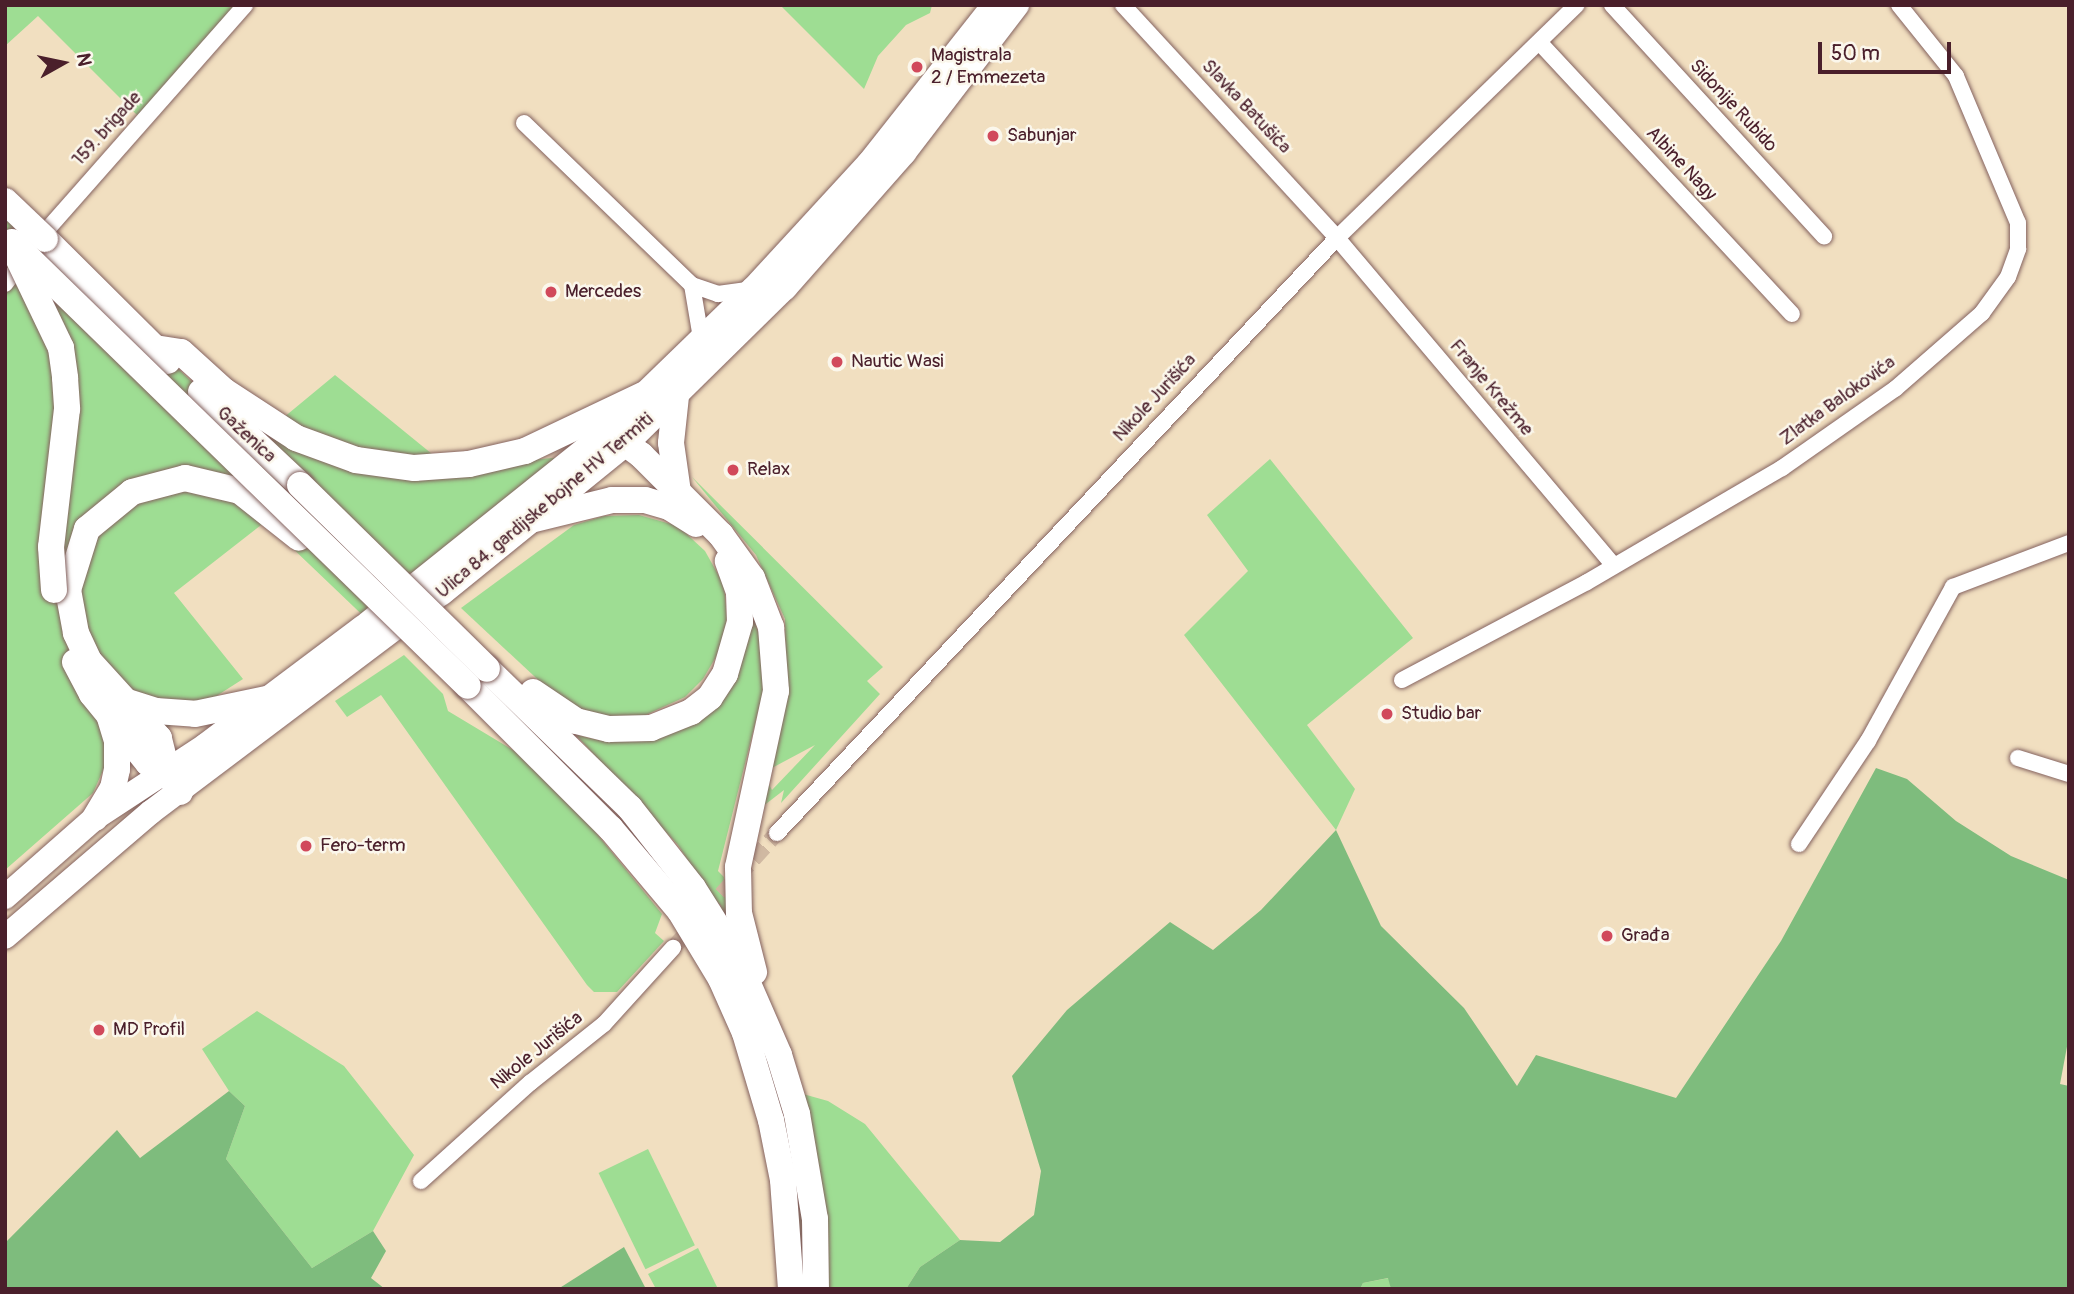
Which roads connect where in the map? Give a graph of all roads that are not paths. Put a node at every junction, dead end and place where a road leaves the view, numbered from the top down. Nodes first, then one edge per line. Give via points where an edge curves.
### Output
1 (245, 5) edge
2 (994, 5) edge
3 (1017, 5) edge
4 (1123, 5) edge
5 (1577, 5) edge
6 (1612, 5) edge
7 (1899, 5) edge
8 (1540, 43) junction
9 (524, 122) dead end
10 (5, 201) edge
11 (1824, 236) dead end
12 (1337, 238) junction
13 (8, 239) edge
14 (5, 284) edge
15 (692, 285) junction
16 (753, 289) junction
17 (1792, 314) dead end
18 (701, 338) junction
19 (155, 348) junction
20 (643, 394) junction
21 (676, 396) junction
22 (599, 438) junction
23 (626, 444) junction
24 (678, 492) junction
25 (531, 520) junction
26 (2069, 543) edge
27 (1613, 565) junction
28 (349, 570) junction
29 (61, 590) junction
30 (478, 677) junction
31 (1402, 680) dead end
32 (266, 699) junction
33 (118, 707) junction
34 (2018, 758) dead end
35 (2069, 774) edge
36 (173, 781) junction
37 (95, 818) junction
38 (777, 833) tunnel mouth
39 (1799, 844) dead end
40 (5, 897) edge
41 (5, 937) edge
42 (673, 948) tunnel mouth
43 (757, 998) junction
44 (421, 1181) dead end
45 (791, 1289) edge
46 (816, 1289) edge

1 - 14 street, 159. brigade via 52,222
2 - 16 main road, Ulica 84. gardijske bojne HV Termiti via 869,163
3 - 21 main road, Ulica 84. gardijske bojne HV Termiti via 904,153 785,288
4 - 12 street, Slavka Batušića
5 - 8 street, Nikole Jurišića
6 - 11 street, Sidonije Rubido
7 - 27 street, Zlatka Balokovića via 1956,76 2018,223 2018,249 2008,277 1982,313 1895,389 1782,468
8 - 12 street, Nikole Jurišića
8 - 17 street, Albine Nagy
9 - 15 street
10 - 19 highway, Gaženica, bridge
12 - 27 street, Franje Krežme
12 - 38 street, Nikole Jurišića
13 - 28 highway, Gaženica, bridge
13 - 29 highway, bridge via 61,348 67,409 51,547
15 - 16 street via 718,294
15 - 18 street
16 - 18 main road, Ulica 84. gardijske bojne HV Termiti
18 - 20 main road, Ulica 84. gardijske bojne HV Termiti
19 - 20 highway via 181,352 224,391 296,438 356,460 386,465 448,467 525,451
19 - 30 highway, Gaženica, bridge
20 - 22 main road, Ulica 84. gardijske bojne HV Termiti
21 - 23 main road, Ulica 84. gardijske bojne HV Termiti
21 - 24 highway via 671,443
22 - 23 highway
22 - 32 main road, Ulica 84. gardijske bojne HV Termiti
23 - 24 highway
23 - 25 main road, Ulica 84. gardijske bojne HV Termiti
24 - 43 highway via 742,562 775,645 776,691 738,867 739,914 751,953
25 - 30 highway via 612,500 645,500 689,518 728,562 739,592 740,622 733,652 710,697 691,712 633,730 576,721 556,711 510,672
25 - 36 main road, Ulica 84. gardijske bojne HV Termiti
26 - 39 street via 1953,587 1868,741
27 - 31 street, Zlatka Balokovića
28 - 29 highway via 328,564 262,504 240,491 185,478 132,492 108,509 87,529
28 - 30 highway, Gaženica, bridge
29 - 33 highway via 63,633 80,672
30 - 43 highway via 630,808 694,888
30 - 45 highway via 680,911 721,979 771,1119 785,1194
32 - 33 highway via 195,714
32 - 36 main road, Ulica 84. gardijske bojne HV Termiti
33 - 36 highway via 159,738
33 - 37 highway via 117,769 113,788
34 - 35 street
36 - 37 main road, Ulica 84. gardijske bojne HV Termiti
36 - 41 main road, Ulica 84. gardijske bojne HV Termiti
37 - 40 main road, Ulica 84. gardijske bojne HV Termiti
42 - 44 street, Nikole Jurišića via 604,1024
43 - 46 highway via 797,1114 808,1165

